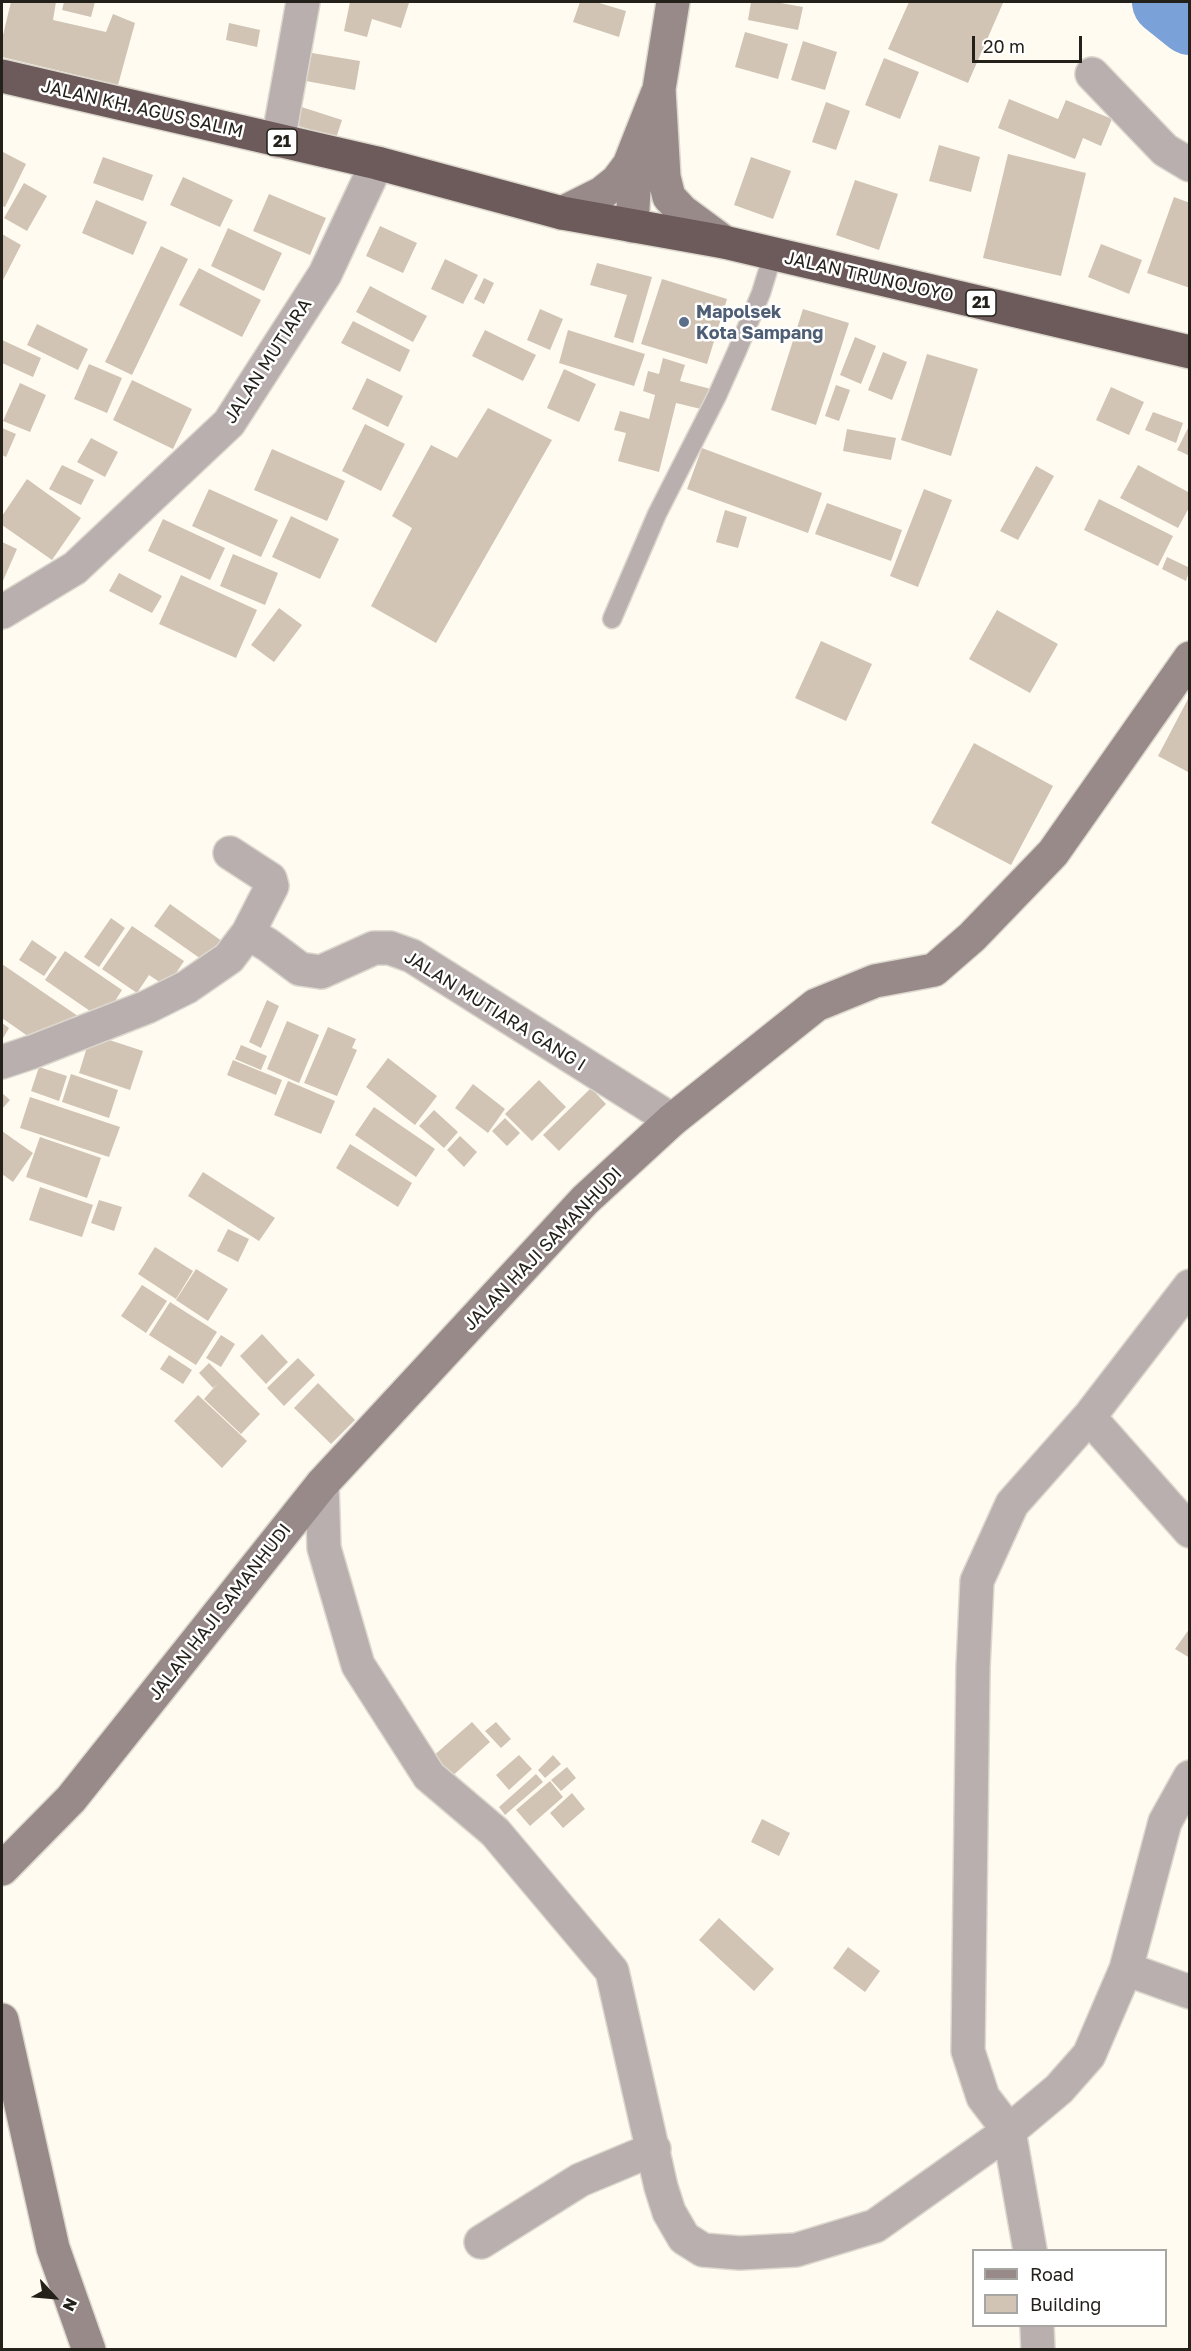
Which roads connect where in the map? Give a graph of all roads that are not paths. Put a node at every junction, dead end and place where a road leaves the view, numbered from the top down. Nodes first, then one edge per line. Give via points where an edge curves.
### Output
1 (303, 2) edge
2 (673, 2) edge
3 (1092, 74) dead end
4 (2, 76) edge
5 (278, 141) junction
6 (650, 147) junction
7 (377, 164) junction
8 (1190, 165) edge
9 (562, 213) junction
10 (632, 226) junction
11 (724, 242) junction
12 (773, 254) junction
13 (1190, 352) edge
14 (2, 612) edge
15 (612, 619) dead end
16 (1190, 658) edge
17 (230, 853) dead end
18 (248, 933) junction
19 (2, 1062) edge
20 (672, 1120) junction
21 (1190, 1286) edge
22 (1089, 1417) junction
23 (322, 1484) junction
24 (1190, 1531) edge
25 (1190, 1777) edge
26 (2, 1869) edge
27 (1126, 1969) junction
28 (1190, 1992) edge
29 (4, 2037) edge
30 (1009, 2131) junction
31 (654, 2149) junction
32 (481, 2242) dead end
33 (1030, 2249) edge
34 (1036, 2327) edge
35 (89, 2349) edge
36 (1038, 2349) edge

1 - 5 street
2 - 6 street
3 - 8 street via 1165,150
4 - 5 highway, JALAN KH. AGUS SALIM / 21
5 - 7 highway, JALAN KH. AGUS SALIM / 21
6 - 9 street via 602,193
6 - 10 street
6 - 11 street via 669,196 682,211
7 - 9 highway, JALAN KH. AGUS SALIM / 21
7 - 14 street, JALAN MUTIARA via 324,274 229,423 75,568
9 - 10 highway, 21
10 - 11 highway, 21
11 - 12 highway, JALAN TRUNOJOYO / 21
12 - 13 highway, JALAN TRUNOJOYO / 21
12 - 15 lane via 729,369 657,514
16 - 20 street, JALAN HAJI SAMANHUDI via 1053,853 972,937 934,970 875,981 816,1005
17 - 18 street via 272,882
18 - 19 street via 229,958 187,987 147,1007
18 - 20 street, JALAN MUTIARA GANG I via 300,969 321,972 374,948 390,948 412,956
20 - 23 street, JALAN HAJI SAMANHUDI via 585,1200
21 - 22 street
22 - 24 street
22 - 30 street via 1012,1504 977,1581 968,2051 983,2097
23 - 26 street, JALAN HAJI SAMANHUDI via 71,1799
23 - 31 street via 324,1548 358,1665 429,1776 495,1832 612,1971
25 - 27 street via 1166,1822
27 - 28 street
27 - 30 street via 1089,2055 1059,2089
29 - 35 street via 53,2248
30 - 31 street via 875,2226 796,2250 740,2253 703,2250 684,2238 669,2212
30 - 33 street
31 - 32 street via 580,2180
34 - 36 street

